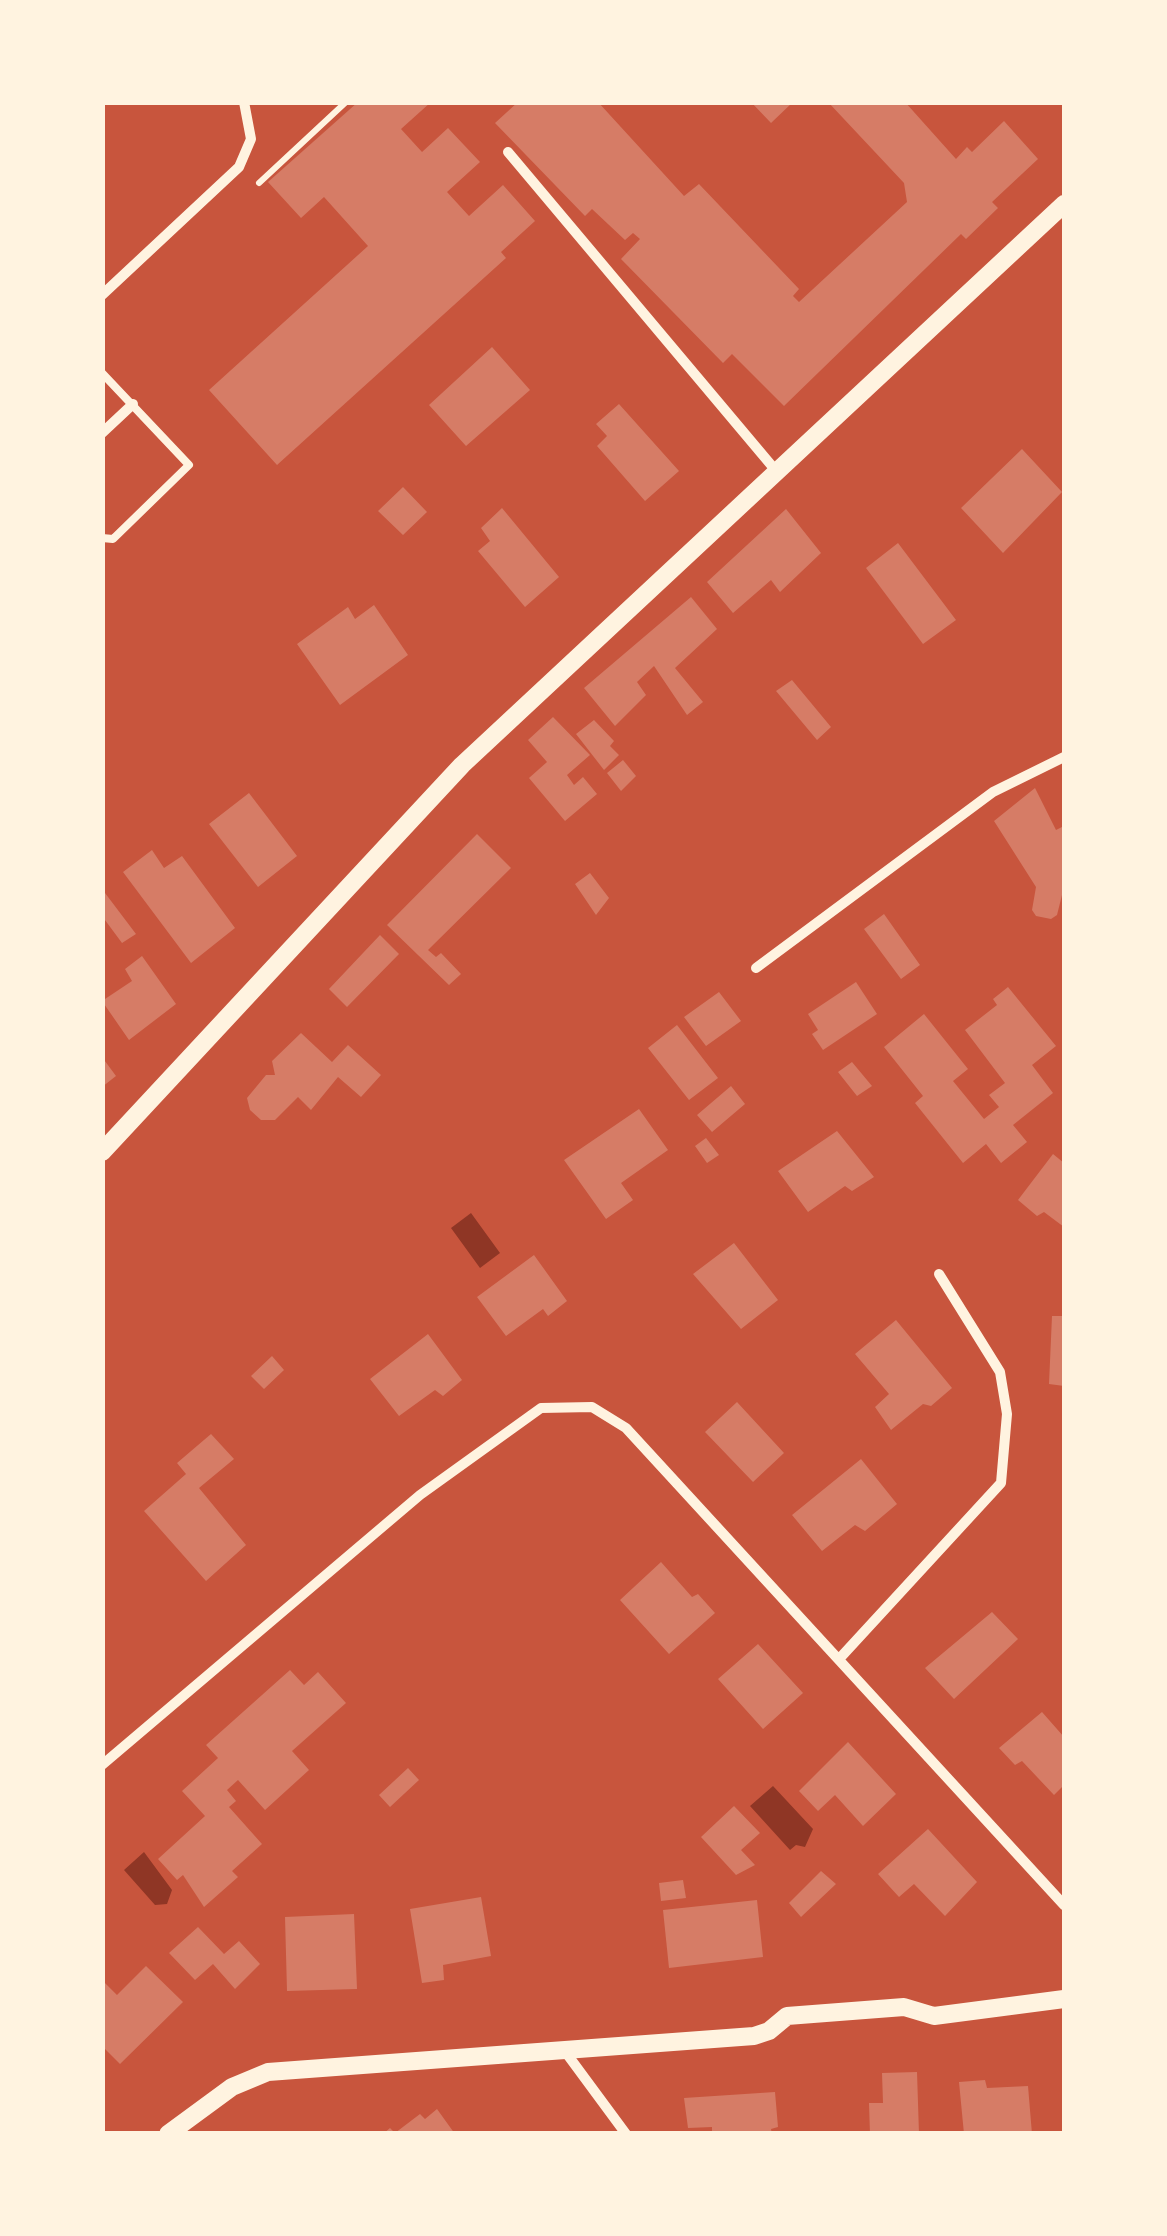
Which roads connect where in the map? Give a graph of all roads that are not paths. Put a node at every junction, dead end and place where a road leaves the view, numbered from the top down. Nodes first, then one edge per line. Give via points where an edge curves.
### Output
1 (244, 102) edge
2 (508, 152) dead end
3 (1064, 204) edge
4 (102, 296) edge
5 (102, 373) edge
6 (132, 404) junction
7 (102, 433) edge
8 (778, 472) junction
9 (102, 538) edge
10 (1064, 757) edge
11 (756, 968) dead end
12 (102, 1152) edge
13 (939, 1274) dead end
14 (840, 1658) junction
15 (102, 1765) edge
16 (1064, 1905) edge
17 (1064, 1999) edge
18 (564, 2050) junction
19 (168, 2134) edge
20 (626, 2134) edge

1 - 4 street via 251,139 239,167
2 - 8 street
3 - 8 street
5 - 6 lane
6 - 7 street
6 - 9 lane via 189,465 112,539
8 - 12 street via 462,765
10 - 11 street via 993,792
13 - 14 street via 1000,1372 1007,1414 1001,1482
14 - 15 street via 626,1428 592,1407 541,1408 420,1495
14 - 16 street
17 - 18 street via 934,2016 904,2007 788,2016 754,2036
18 - 19 street via 268,2072 232,2087
18 - 20 street

